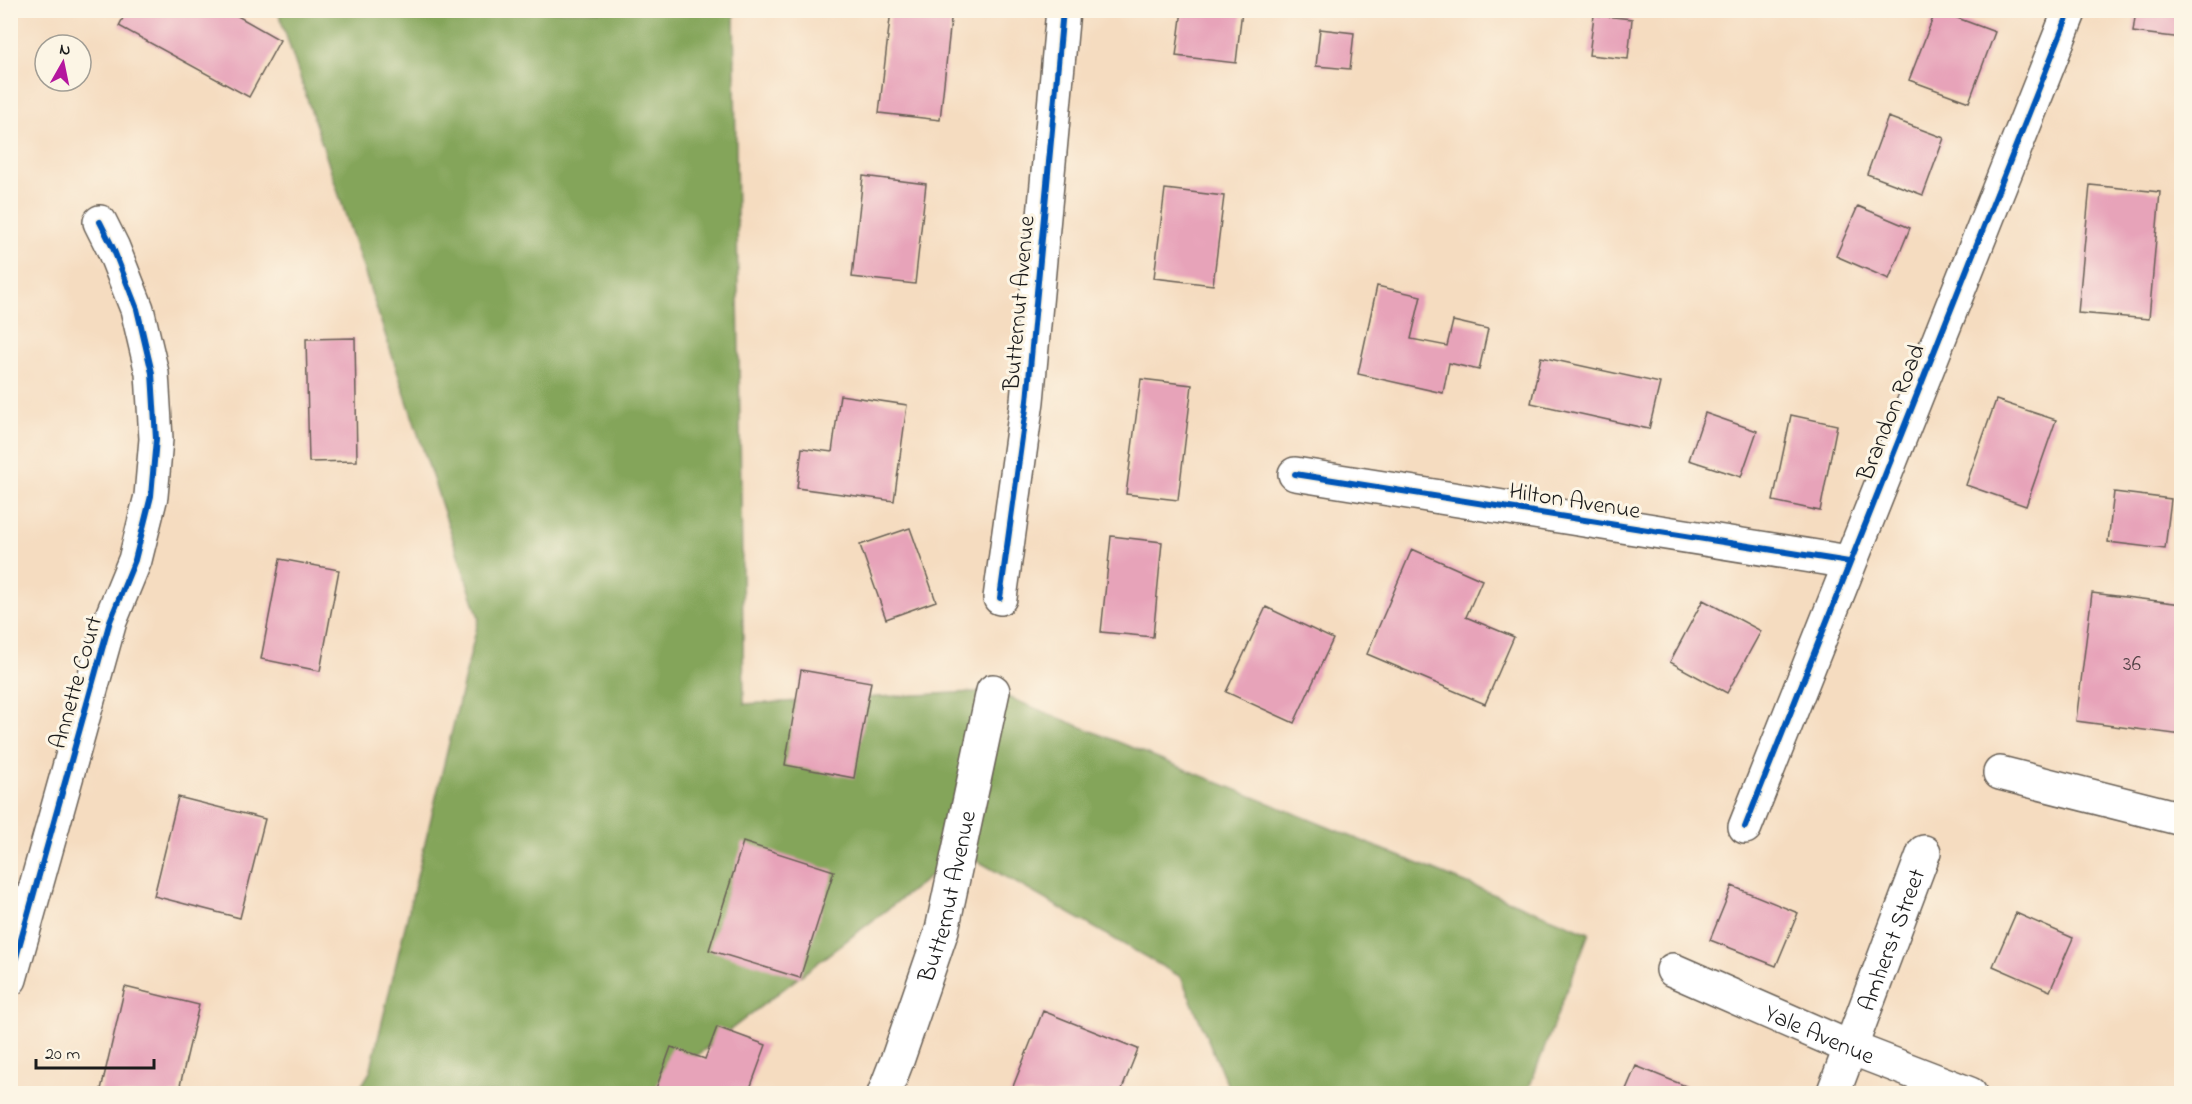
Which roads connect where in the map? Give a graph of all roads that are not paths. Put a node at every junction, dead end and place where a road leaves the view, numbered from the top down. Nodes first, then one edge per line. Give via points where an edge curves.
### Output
1 (1063, 10) edge
2 (2070, 10) edge
3 (100, 222) dead end
4 (1295, 474) dead end
5 (1849, 562) junction
6 (1000, 598) dead end
7 (993, 691) dead end
8 (2000, 773) dead end
9 (2181, 819) edge
10 (1744, 827) dead end
11 (1924, 852) dead end
12 (1673, 970) dead end
13 (10, 979) edge
14 (1851, 1048) junction
15 (884, 1094) edge
16 (1833, 1094) edge
17 (1970, 1094) edge

1 - 6 street, Butternut Avenue via 1027,401
2 - 5 street, Brandon Road
3 - 13 street, Annette Court via 137,309 152,373 156,439 151,496 135,560 110,621
4 - 5 street, Hilton Avenue
5 - 10 street, Brandon Road
7 - 15 street, Butternut Avenue via 942,930
8 - 9 street
11 - 14 street, Amherst Street
12 - 14 street, Yale Avenue
14 - 16 street, Amherst Street
14 - 17 street, Yale Avenue

